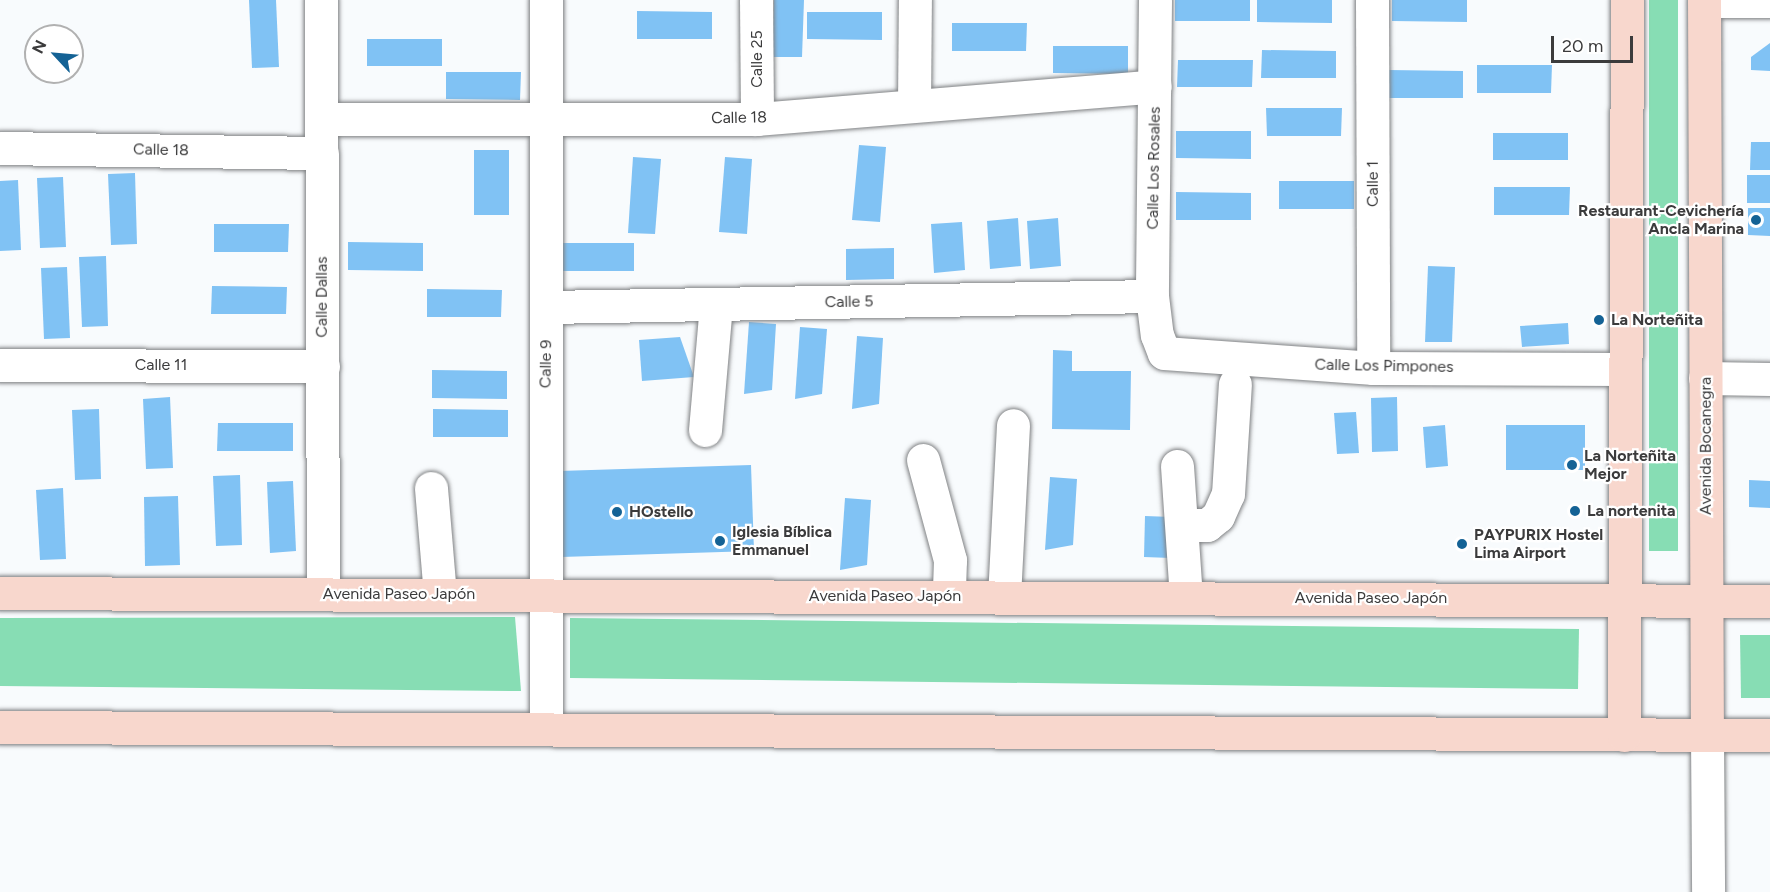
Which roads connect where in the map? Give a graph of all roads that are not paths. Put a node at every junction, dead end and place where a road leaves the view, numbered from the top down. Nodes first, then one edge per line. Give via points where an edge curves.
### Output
1 (321, 0) edge
2 (546, 0) edge
3 (756, 0) edge
4 (915, 0) edge
5 (1155, 0) edge
6 (1372, 0) edge
7 (1627, 0) edge
8 (1704, 0) edge
9 (1770, 1) edge
10 (1155, 86) junction
11 (914, 105) junction
12 (549, 117) junction
13 (322, 119) junction
14 (757, 119) junction
15 (0, 148) edge
16 (322, 153) junction
17 (1152, 296) junction
18 (716, 304) junction
19 (547, 307) junction
20 (1156, 335) joint
21 (0, 365) edge
22 (323, 366) junction
23 (1373, 368) junction
24 (1624, 369) junction
25 (1705, 378) junction
26 (1770, 380) edge
27 (1235, 384) dead end
28 (1013, 425) dead end
29 (705, 430) dead end
30 (923, 460) dead end
31 (1178, 466) dead end
32 (431, 488) dead end
33 (1183, 525) junction
34 (0, 593) edge
35 (323, 594) junction
36 (440, 595) junction
37 (545, 595) junction
38 (949, 597) junction
39 (1004, 597) junction
40 (1186, 597) junction
41 (1622, 598) junction
42 (1707, 601) junction
43 (1770, 601) edge
44 (0, 727) edge
45 (546, 729) junction
46 (1624, 735) junction
47 (1707, 735) junction
48 (1770, 735) edge
49 (1708, 892) edge

1 - 13 street, Calle Dallas
2 - 12 street, Calle 9
3 - 14 street, Calle 25
4 - 11 street
5 - 10 street, Calle Los Rosales
6 - 23 street, Calle 1
7 - 24 main road
8 - 9 street
8 - 25 main road, Avenida Bocanegra
10 - 11 street, Calle 18
10 - 17 street, Calle Los Rosales
11 - 14 street, Calle 18
12 - 13 street, Calle 18
12 - 14 street, Calle 18
12 - 19 street, Calle 9
13 - 16 street, Calle Dallas
15 - 16 street, Calle 18
16 - 22 street, Calle Dallas
17 - 18 street, Calle 5
17 - 20 street, Calle Los Rosales
18 - 19 street, Calle 5
18 - 29 street
19 - 37 street, Calle 9
20 - 23 street, Calle Los Pimpones via 1164,353 1185,358
21 - 22 street, Calle 11
22 - 35 street, Calle Dallas
23 - 24 street, Calle Los Pimpones
24 - 41 main road
25 - 26 street
25 - 42 main road, Avenida Bocanegra
27 - 33 street via 1228,494 1218,516 1207,525
28 - 39 street
30 - 38 street via 950,560
31 - 33 street
32 - 36 street
33 - 40 street
34 - 35 main road, Avenida Paseo Japón
35 - 36 main road, Avenida Paseo Japón
36 - 37 main road, Avenida Paseo Japón
37 - 38 main road, Avenida Paseo Japón
37 - 45 street, Calle 9
38 - 39 main road, Avenida Paseo Japón
39 - 40 main road, Avenida Paseo Japón
40 - 41 main road, Avenida Paseo Japón
41 - 42 main road, Avenida Paseo Japón
41 - 46 main road
42 - 43 main road, Avenida Paseo Japón
42 - 47 main road, Avenida Bocanegra
44 - 45 main road
45 - 46 main road
46 - 47 main road
47 - 48 main road
47 - 49 street, Avenida Bocanegra

